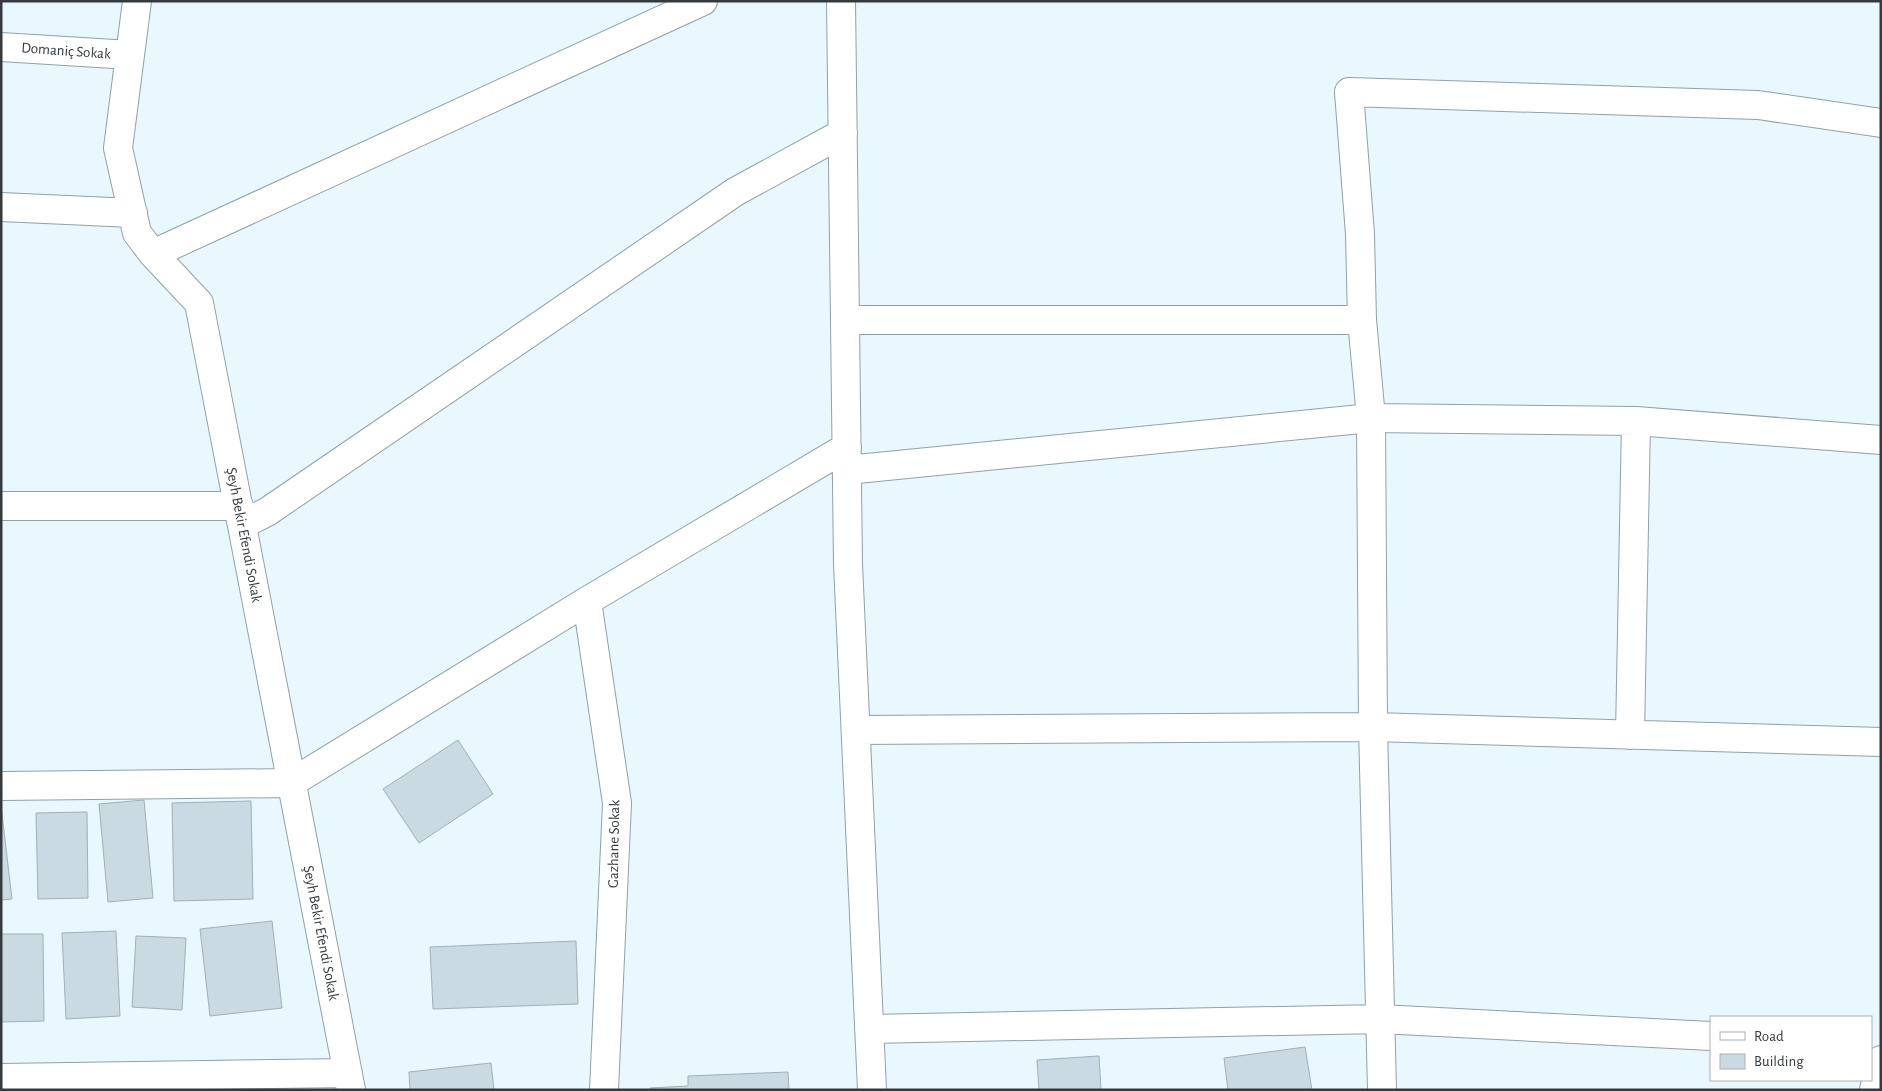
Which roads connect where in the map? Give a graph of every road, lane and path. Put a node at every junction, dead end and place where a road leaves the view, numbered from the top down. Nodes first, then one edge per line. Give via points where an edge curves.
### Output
1 (137, 1) edge
2 (703, 1) edge
3 (841, 1) edge
4 (1, 47) edge
5 (130, 55) junction
6 (1881, 122) edge
7 (843, 133) junction
8 (1, 207) edge
9 (133, 212) junction
10 (153, 254) junction
11 (845, 320) junction
12 (1362, 320) junction
13 (1371, 418) junction
14 (1636, 421) junction
15 (1881, 440) edge
16 (847, 458) junction
17 (1, 506) edge
18 (241, 515) junction
19 (587, 601) junction
20 (1373, 727) junction
21 (856, 730) junction
22 (1630, 735) junction
23 (1881, 742) edge
24 (291, 783) junction
25 (1, 786) edge
26 (1380, 1019) junction
27 (869, 1029) junction
28 (1710, 1036) edge
29 (1881, 1060) edge
30 (1, 1078) edge
31 (350, 1081) edge
32 (604, 1090) edge
33 (872, 1090) edge
34 (1382, 1090) edge
35 (1874, 1090) edge

1 - 5 street, Şeyh Bekir Efendi Sokak
2 - 10 street
3 - 7 street
4 - 5 street, Domaniç Sokak
5 - 9 street, Şeyh Bekir Efendi Sokak via 118,148
6 - 12 street via 1758,104 1349,92 1360,234
7 - 11 street
7 - 18 street via 735,192 267,512
8 - 9 street
9 - 10 street, Şeyh Bekir Efendi Sokak via 137,233
10 - 18 street, Şeyh Bekir Efendi Sokak via 199,303
11 - 12 street
11 - 16 street
12 - 13 street
13 - 14 street
13 - 16 street
13 - 20 street
14 - 15 street
14 - 22 street
16 - 19 street
16 - 21 street via 848,564
17 - 18 street
18 - 24 street, Şeyh Bekir Efendi Sokak
19 - 24 street
19 - 32 street, Gazhane Sokak via 617,803
20 - 21 street
20 - 22 street
20 - 26 street
21 - 27 street
22 - 23 street
24 - 25 street
24 - 31 street, Şeyh Bekir Efendi Sokak
26 - 27 street
26 - 28 street
26 - 34 street
27 - 33 street
29 - 35 street
30 - 31 street

